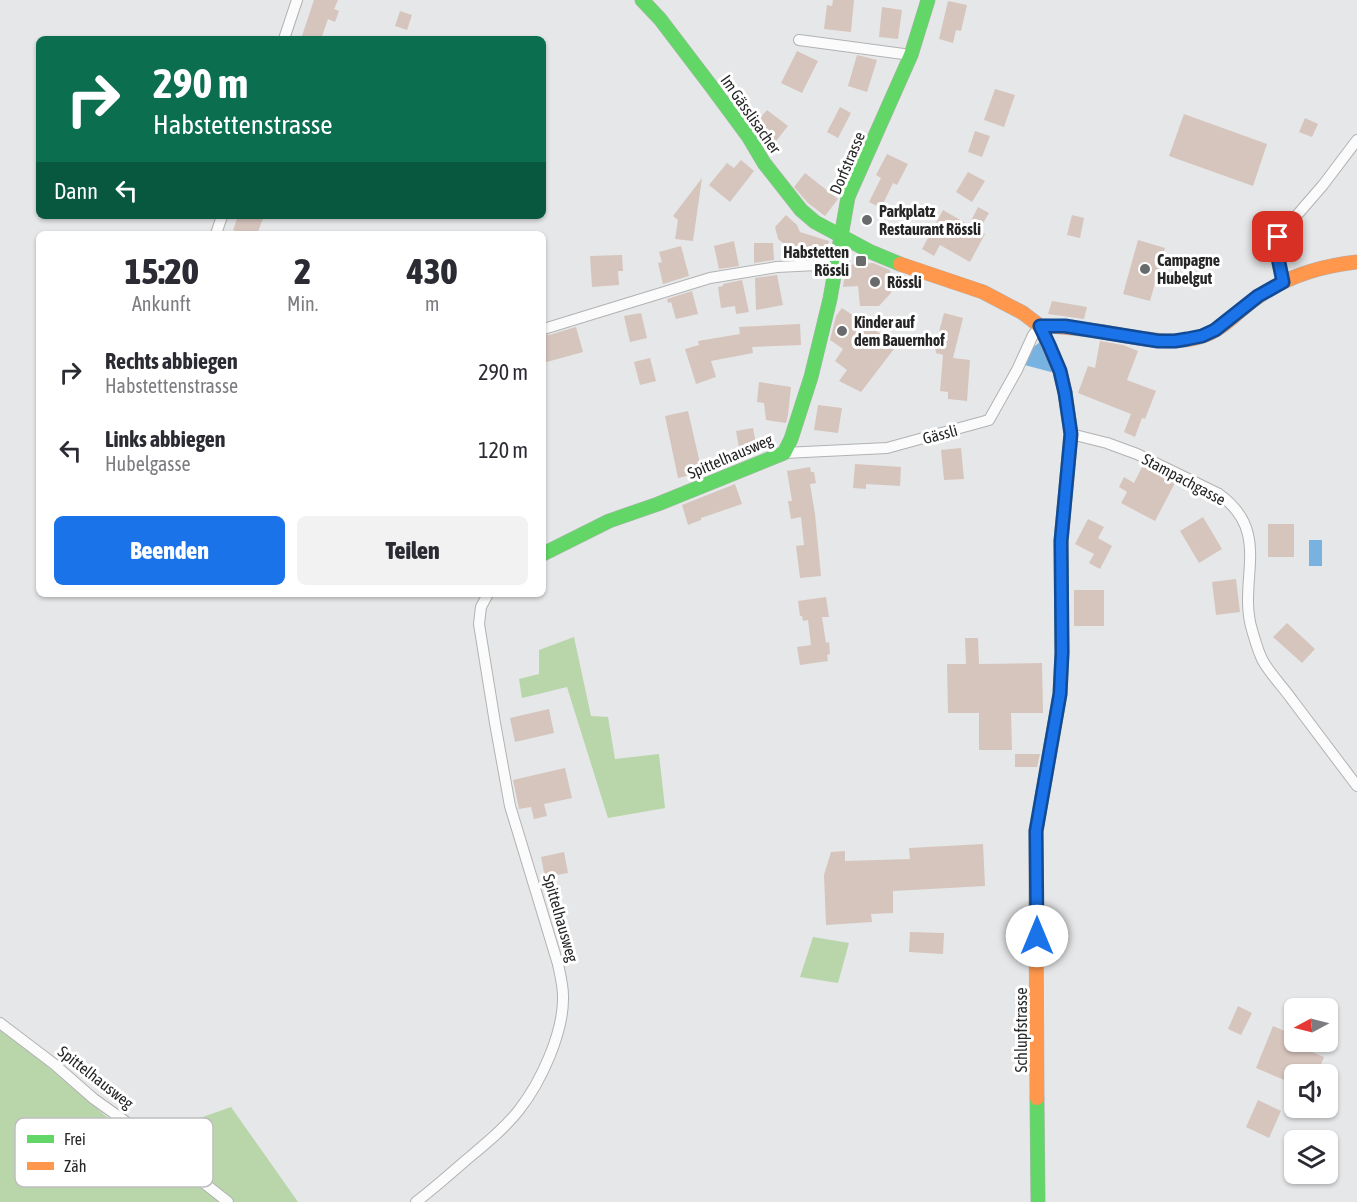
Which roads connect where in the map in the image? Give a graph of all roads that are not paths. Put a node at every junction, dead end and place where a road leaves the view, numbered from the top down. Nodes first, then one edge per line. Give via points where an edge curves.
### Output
1 (297, 0) edge
2 (642, 0) edge
3 (928, 0) edge
4 (285, 36) edge
5 (799, 40) dead end
6 (911, 55) junction
7 (1357, 140) edge
8 (842, 235) junction
9 (1357, 262) edge
10 (837, 264) junction
11 (1283, 282) junction
12 (1040, 326) junction
13 (547, 328) dead end
14 (1071, 434) junction
15 (784, 453) junction
16 (546, 552) edge
17 (486, 597) edge
18 (1357, 786) edge
19 (0, 1023) edge
20 (121, 1118) edge
21 (209, 1187) edge
22 (228, 1202) edge
23 (416, 1202) edge
24 (1038, 1202) edge

1 - 4 street
2 - 8 street, Im Gässlisacher via 717,94 785,192 815,222
3 - 6 street, Dorfstrasse
5 - 6 street
6 - 8 street, Dorfstrasse via 848,197
7 - 11 street via 1278,237
8 - 10 street, Spittelhausweg
8 - 12 street via 871,252 983,292
9 - 11 street via 1323,268
10 - 13 street via 777,267 710,278
10 - 15 street, Spittelhausweg via 811,377
11 - 12 street via 1215,330 1187,339 1158,341 1065,326
12 - 14 street, Schlupfstrasse via 1060,371
12 - 15 street, Gässli via 989,420 887,448
14 - 18 street, Stampachgasse via 1137,454 1219,494 1236,509 1249,537 1249,617 1263,660
14 - 24 street, Schlupfstrasse via 1061,541 1060,694 1036,831
15 - 16 street, Spittelhausweg via 609,521
17 - 23 street, Spittelhausweg via 480,624 510,806 558,964 562,1010 546,1064 518,1111
19 - 20 street, Spittelhausweg
21 - 22 street, Spittelhausweg

